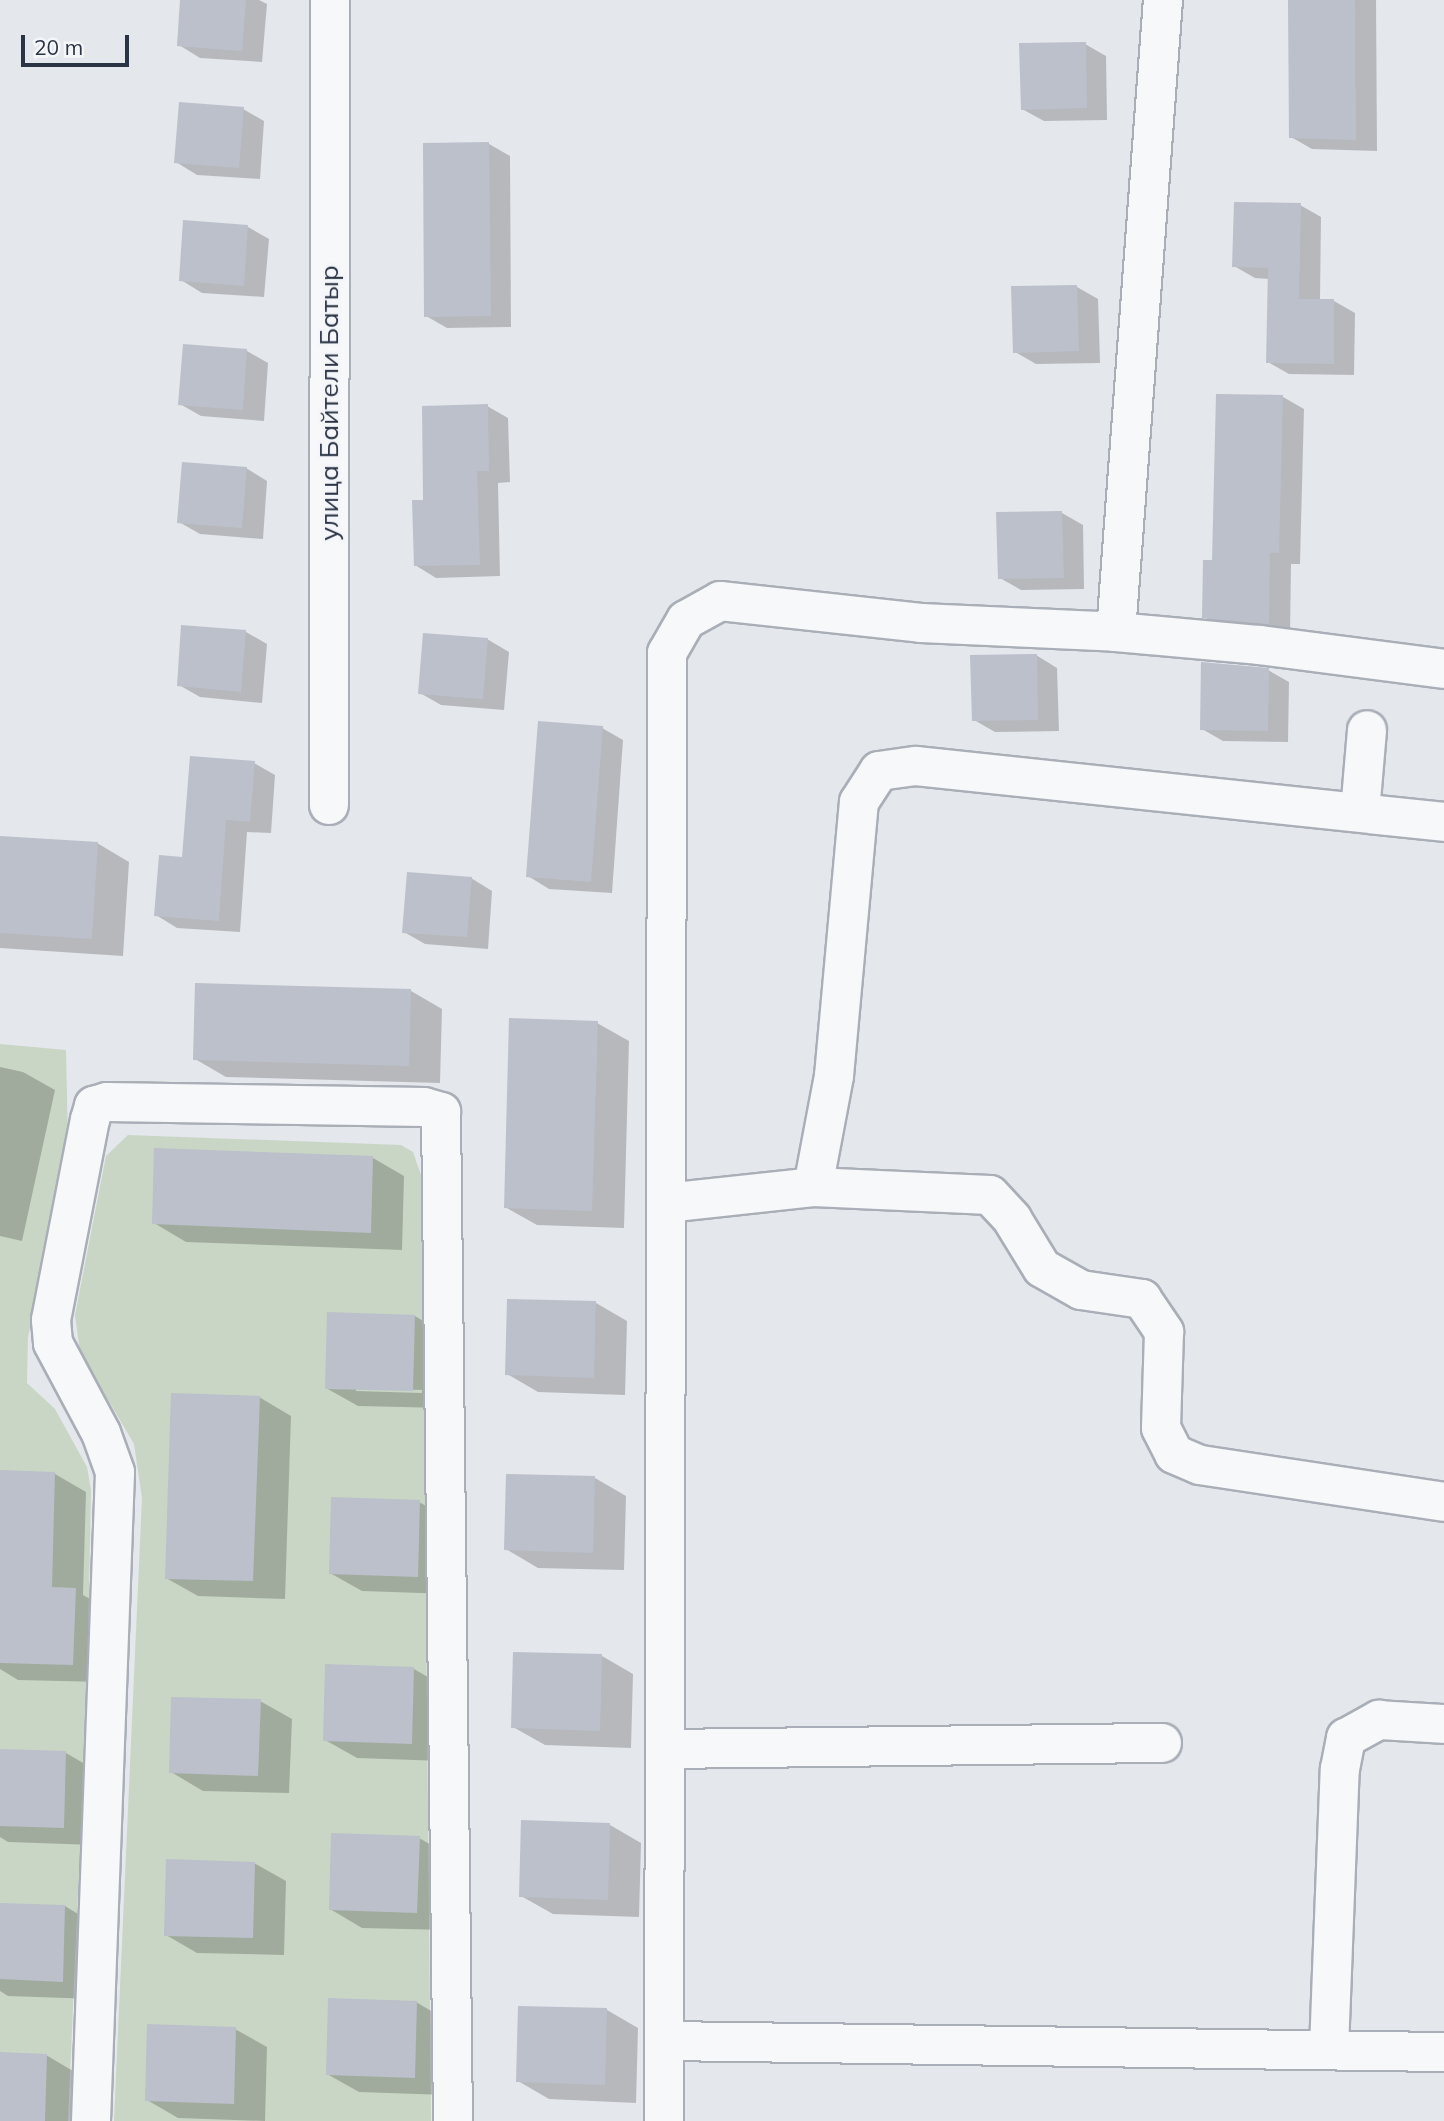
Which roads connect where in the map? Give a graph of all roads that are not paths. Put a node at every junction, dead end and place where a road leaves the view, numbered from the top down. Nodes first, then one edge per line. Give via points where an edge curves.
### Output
1 (330, 0) edge
2 (1163, 0) edge
3 (1116, 632) junction
4 (1444, 669) edge
5 (1367, 730) dead end
6 (329, 805) dead end
7 (1360, 811) junction
8 (1444, 822) edge
9 (813, 1187) junction
10 (666, 1203) junction
11 (1444, 1502) edge
12 (1444, 1724) edge
13 (1163, 1744) dead end
14 (665, 1749) junction
15 (665, 2040) junction
16 (1329, 2049) junction
17 (1444, 2052) edge
18 (91, 2121) edge
19 (453, 2121) edge
20 (664, 2121) edge

1 - 6 street, улица Байтели Батыр
2 - 3 street
3 - 4 street
3 - 10 street via 921,623 720,601 687,620 667,653
5 - 7 street
7 - 8 street
7 - 9 street via 916,766 879,771 859,802 834,1076
9 - 10 street
9 - 11 street via 990,1195 1012,1219 1042,1268 1081,1290 1142,1299 1164,1332 1161,1428 1174,1454 1200,1465
10 - 14 street
12 - 16 street via 1379,1720 1346,1738 1340,1769
13 - 14 street
14 - 15 street
15 - 16 street
15 - 20 street
16 - 17 street
18 - 19 street via 116,1472 102,1433 53,1343 51,1320 90,1120 94,1106 107,1102 424,1107 441,1112

